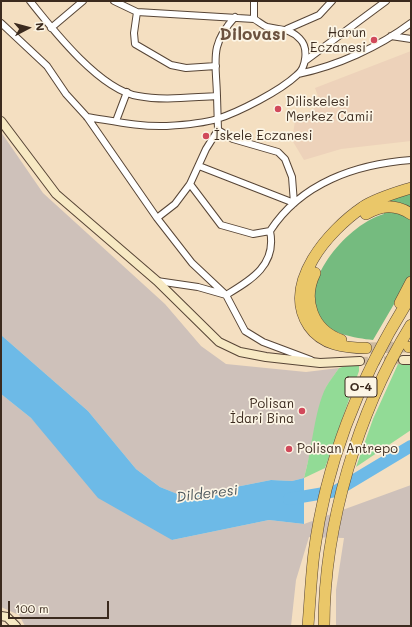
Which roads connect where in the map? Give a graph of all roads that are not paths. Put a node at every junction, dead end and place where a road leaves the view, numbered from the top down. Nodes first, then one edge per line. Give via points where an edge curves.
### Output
1 (30, 1) edge
2 (83, 1) edge
3 (114, 1) edge
4 (254, 1) edge
5 (332, 1) edge
6 (386, 1) edge
7 (137, 12) junction
8 (235, 17) junction
9 (254, 19) junction
10 (1, 23) edge
11 (411, 23) edge
12 (51, 28) junction
13 (287, 29) junction
14 (391, 36) junction
15 (411, 38) edge
16 (305, 61) junction
17 (216, 66) junction
18 (298, 74) junction
19 (127, 92) junction
20 (217, 96) junction
21 (87, 117) junction
22 (218, 118) junction
23 (116, 121) junction
24 (1, 122) edge
25 (218, 130) junction
26 (411, 160) edge
27 (199, 166) junction
28 (190, 184) junction
29 (411, 188) edge
30 (294, 203) junction
31 (411, 214) edge
32 (157, 218) junction
33 (270, 231) junction
34 (157, 281) junction
35 (411, 282) edge
36 (226, 295) junction
37 (411, 296) edge
38 (409, 328) edge
39 (390, 330) junction
40 (360, 361) tunnel mouth
41 (320, 363) junction
42 (1, 616) edge
43 (16, 626) edge
44 (308, 626) edge
45 (324, 626) edge

1 - 12 street
2 - 12 street
3 - 7 street
4 - 9 street
5 - 13 street via 319,15
6 - 16 street
7 - 8 street
7 - 17 street via 135,44 172,65 186,68
8 - 9 street
8 - 17 street via 218,38
9 - 13 street via 266,26
10 - 21 street via 47,66 66,94
11 - 14 street
12 - 19 street via 93,72
13 - 16 street via 301,40
14 - 15 street
14 - 18 street via 326,67
16 - 18 street
17 - 20 street
18 - 22 street via 270,93
19 - 20 street via 137,96
19 - 23 street
20 - 22 street
21 - 23 street
21 - 32 street
22 - 23 street via 165,126
22 - 25 street
24 - 34 main road via 56,194
25 - 27 street
25 - 30 street via 233,139 278,152 292,178
26 - 30 street via 386,162 345,172 312,189
27 - 28 street
27 - 30 street
28 - 32 street via 175,204
28 - 33 street via 221,225 253,234
29 - 31 highway via 389,194 364,207 343,223 319,250 301,288 301,306 305,319 321,338 332,344 353,348 368,345 334,338 324,330 310,310 308,297 311,281 320,260 333,242 367,213 383,207 399,207
30 - 33 street
32 - 36 street via 192,263
33 - 36 street via 271,252 264,266 255,276
34 - 36 street via 198,287
34 - 41 main road via 219,342 240,352
35 - 39 highway
36 - 41 street via 245,331 263,342
37 - 39 highway, O-4
38 - 45 highway, O-4 via 376,391 357,438 341,497 332,546
39 - 44 highway, O-4 via 364,380 339,446 314,552
40 - 41 main road
42 - 43 main road via 7,617

